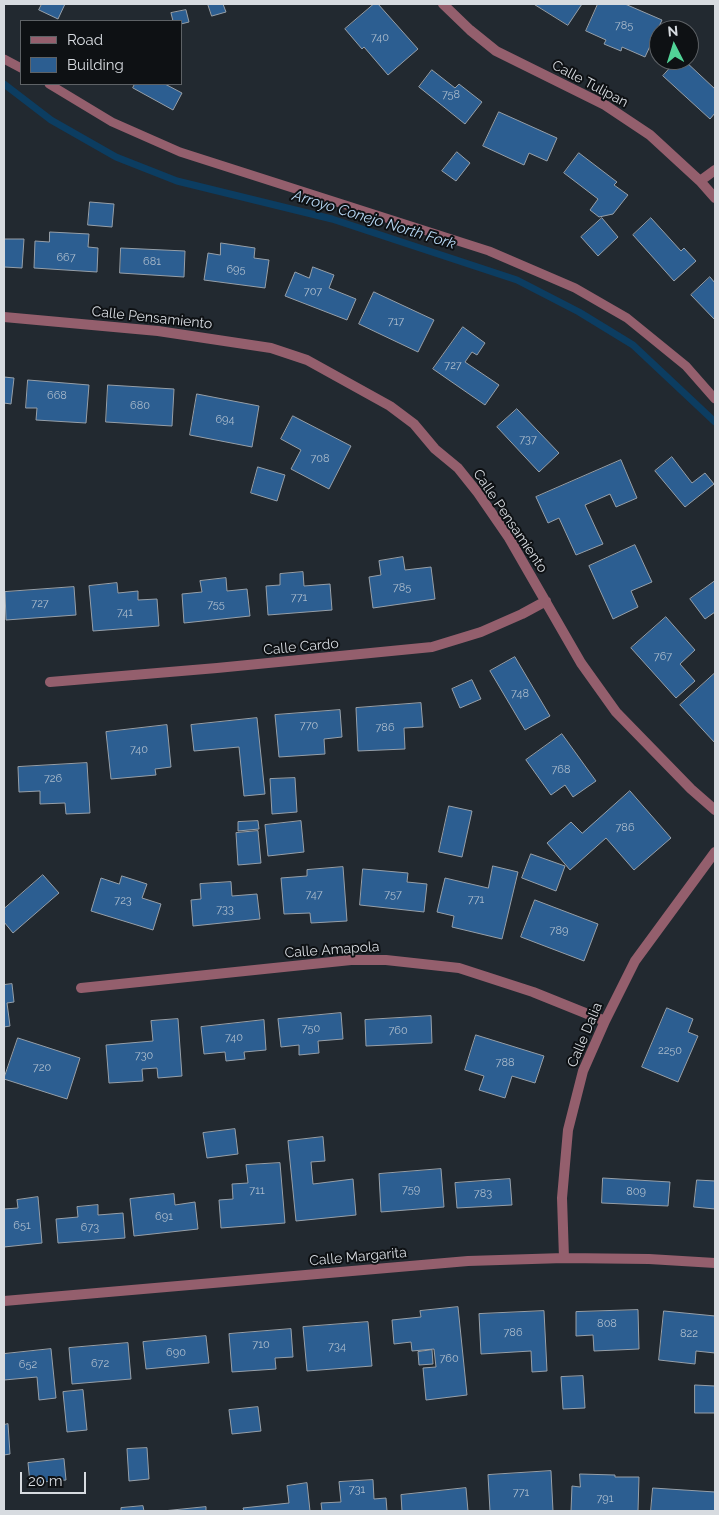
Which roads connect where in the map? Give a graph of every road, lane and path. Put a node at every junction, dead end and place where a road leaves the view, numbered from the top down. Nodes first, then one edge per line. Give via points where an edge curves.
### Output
1 (443, 4) edge
2 (4, 59) edge
3 (20, 67) edge
4 (51, 85) edge
5 (715, 170) edge
6 (700, 181) junction
7 (715, 198) edge
8 (4, 317) edge
9 (715, 399) edge
10 (546, 601) junction
11 (50, 682) dead end
12 (715, 810) edge
13 (715, 852) edge
14 (81, 988) dead end
15 (605, 1021) junction
16 (564, 1258) junction
17 (715, 1263) edge
18 (4, 1301) edge

1 - 6 street, Calle Tulipan via 496,51 605,105 650,135
2 - 3 lane
4 - 9 lane via 112,122 180,152 490,251 575,288 627,318 686,366
5 - 6 street
6 - 7 street, Calle Tulipan
8 - 10 street, Calle Pensamiento via 218,339 271,348 307,360 390,406 414,424 458,468 509,538
10 - 11 street, Calle Cardo via 481,632 432,647
10 - 12 street, Calle Pensamiento via 581,663 616,712
13 - 15 street, Calle Dalia via 635,961
14 - 15 street, Calle Amapola via 351,960 386,960 459,968 533,992
15 - 16 street, Calle Dalia via 583,1071 568,1130 562,1198
16 - 17 street, Calle Margarita
16 - 18 street, Calle Margarita via 468,1261

